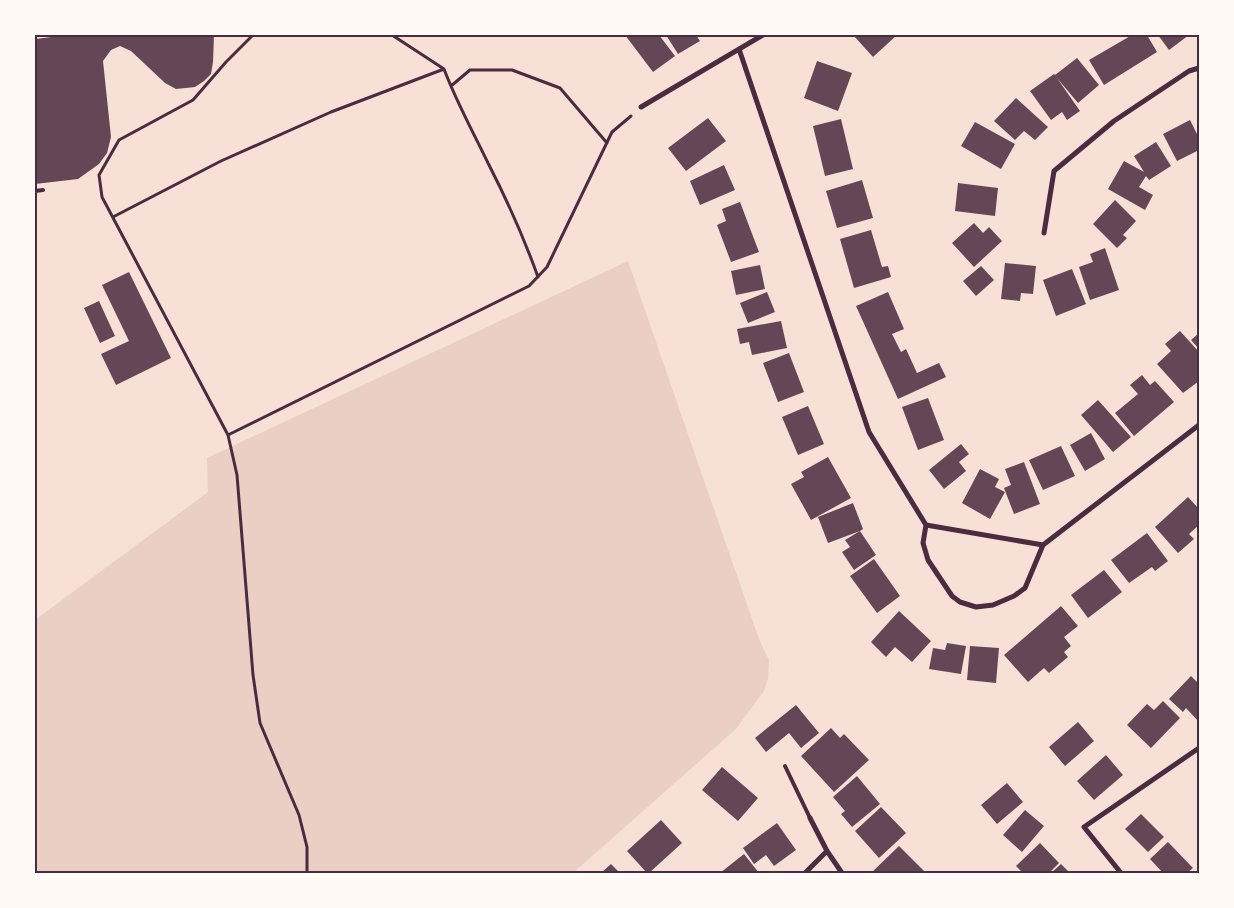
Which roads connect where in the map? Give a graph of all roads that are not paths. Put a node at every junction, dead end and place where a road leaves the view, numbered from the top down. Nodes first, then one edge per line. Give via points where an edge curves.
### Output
1 (763, 35) edge
2 (739, 49) junction
3 (1199, 68) edge
4 (641, 107) road end
5 (43, 190) dead end
6 (35, 191) edge
7 (1044, 233) dead end
8 (1199, 425) edge
9 (926, 525) junction
10 (1043, 545) junction
11 (1199, 748) edge
12 (785, 766) dead end
13 (810, 818) joint
14 (827, 851) junction
15 (805, 873) edge
16 (842, 873) edge
17 (1121, 873) edge

1 - 2 street
2 - 4 street
2 - 9 street via 869,432
3 - 7 street via 1189,71 1114,122 1054,171
5 - 6 lane
8 - 10 street
9 - 10 street
9 - 10 street via 923,543 928,560 952,596 976,607 994,605 1025,588
11 - 17 street via 1084,827
12 - 13 lane
13 - 14 street
14 - 15 street
14 - 16 street

